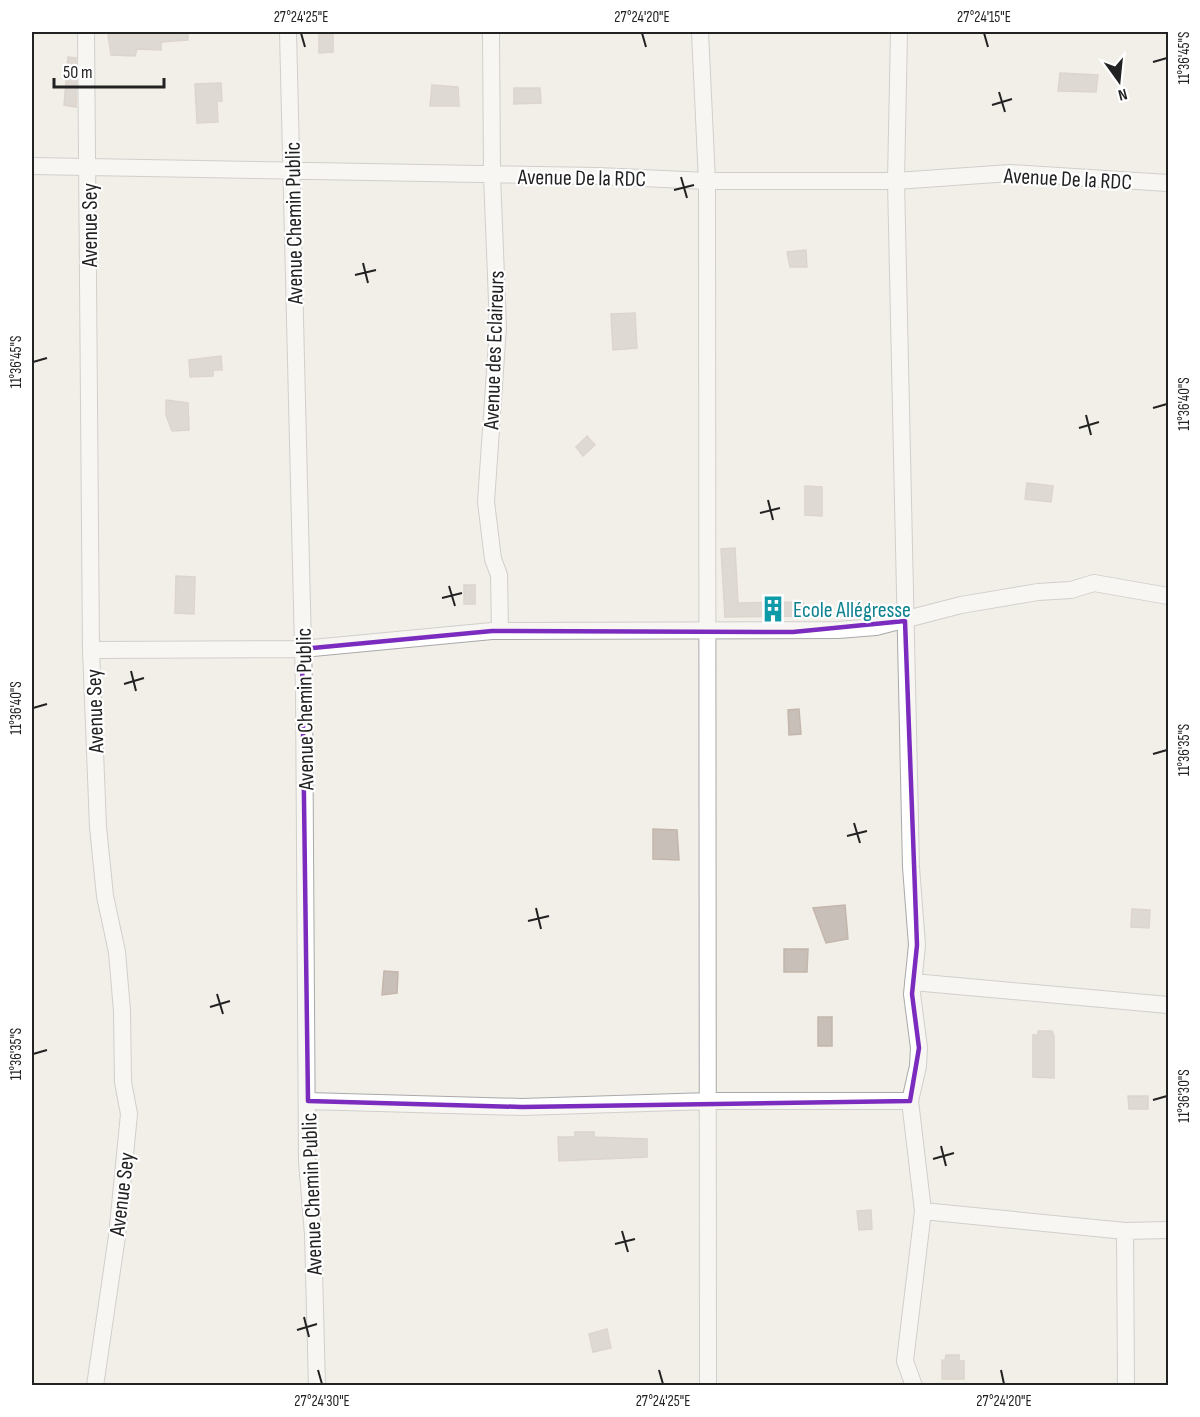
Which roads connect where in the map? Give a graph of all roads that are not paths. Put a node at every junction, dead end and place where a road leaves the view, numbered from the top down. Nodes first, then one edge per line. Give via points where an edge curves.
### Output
1 (86, 32) edge
2 (288, 32) edge
3 (492, 32) edge
4 (700, 32) edge
5 (899, 32) edge
6 (32, 166) edge
7 (88, 168) junction
8 (292, 173) junction
9 (492, 175) junction
10 (707, 181) junction
11 (896, 181) junction
12 (1168, 183) edge
13 (1168, 596) edge
14 (905, 621) junction
15 (500, 631) junction
16 (706, 631) junction
17 (302, 649) junction
18 (91, 650) junction
19 (913, 981) junction
20 (1168, 1005) edge
21 (308, 1101) junction
22 (709, 1101) junction
23 (910, 1101) junction
24 (922, 1211) junction
25 (1168, 1230) edge
26 (1125, 1231) junction
27 (95, 1386) edge
28 (317, 1386) edge
29 (708, 1386) edge
30 (914, 1386) edge
31 (1126, 1386) edge

1 - 7 street, Avenue Sey
2 - 8 street, Avenue Chemin Public
3 - 9 street, Avenue des Eclaireurs
4 - 10 street
5 - 11 street
6 - 7 street, Avenue De la RDC
7 - 8 street, Avenue De la RDC
7 - 18 street, Avenue Sey
8 - 9 street, Avenue De la RDC
8 - 17 street, Avenue Chemin Public
9 - 10 street, Avenue De la RDC
9 - 15 street, Avenue des Eclaireurs via 498,327 486,502 493,559 499,575
10 - 11 street, Avenue De la RDC
10 - 16 street
11 - 12 street, Avenue De la RDC via 1010,173
11 - 14 street
13 - 14 street via 1094,583 1071,590 1038,591 961,605
14 - 16 street via 838,630
14 - 19 street via 911,867 917,945
15 - 16 street
15 - 17 street
16 - 22 street
17 - 18 street
17 - 21 street, Avenue Chemin Public
18 - 27 street, Avenue Sey via 98,827 105,896 117,952 123,1082 129,1114 117,1236
19 - 20 street
19 - 23 street via 912,1007 919,1048
21 - 22 street via 522,1107
21 - 28 street, Avenue Chemin Public
22 - 23 street
22 - 29 street
23 - 24 street
24 - 26 street
24 - 30 street via 905,1361
25 - 26 street
26 - 31 street

